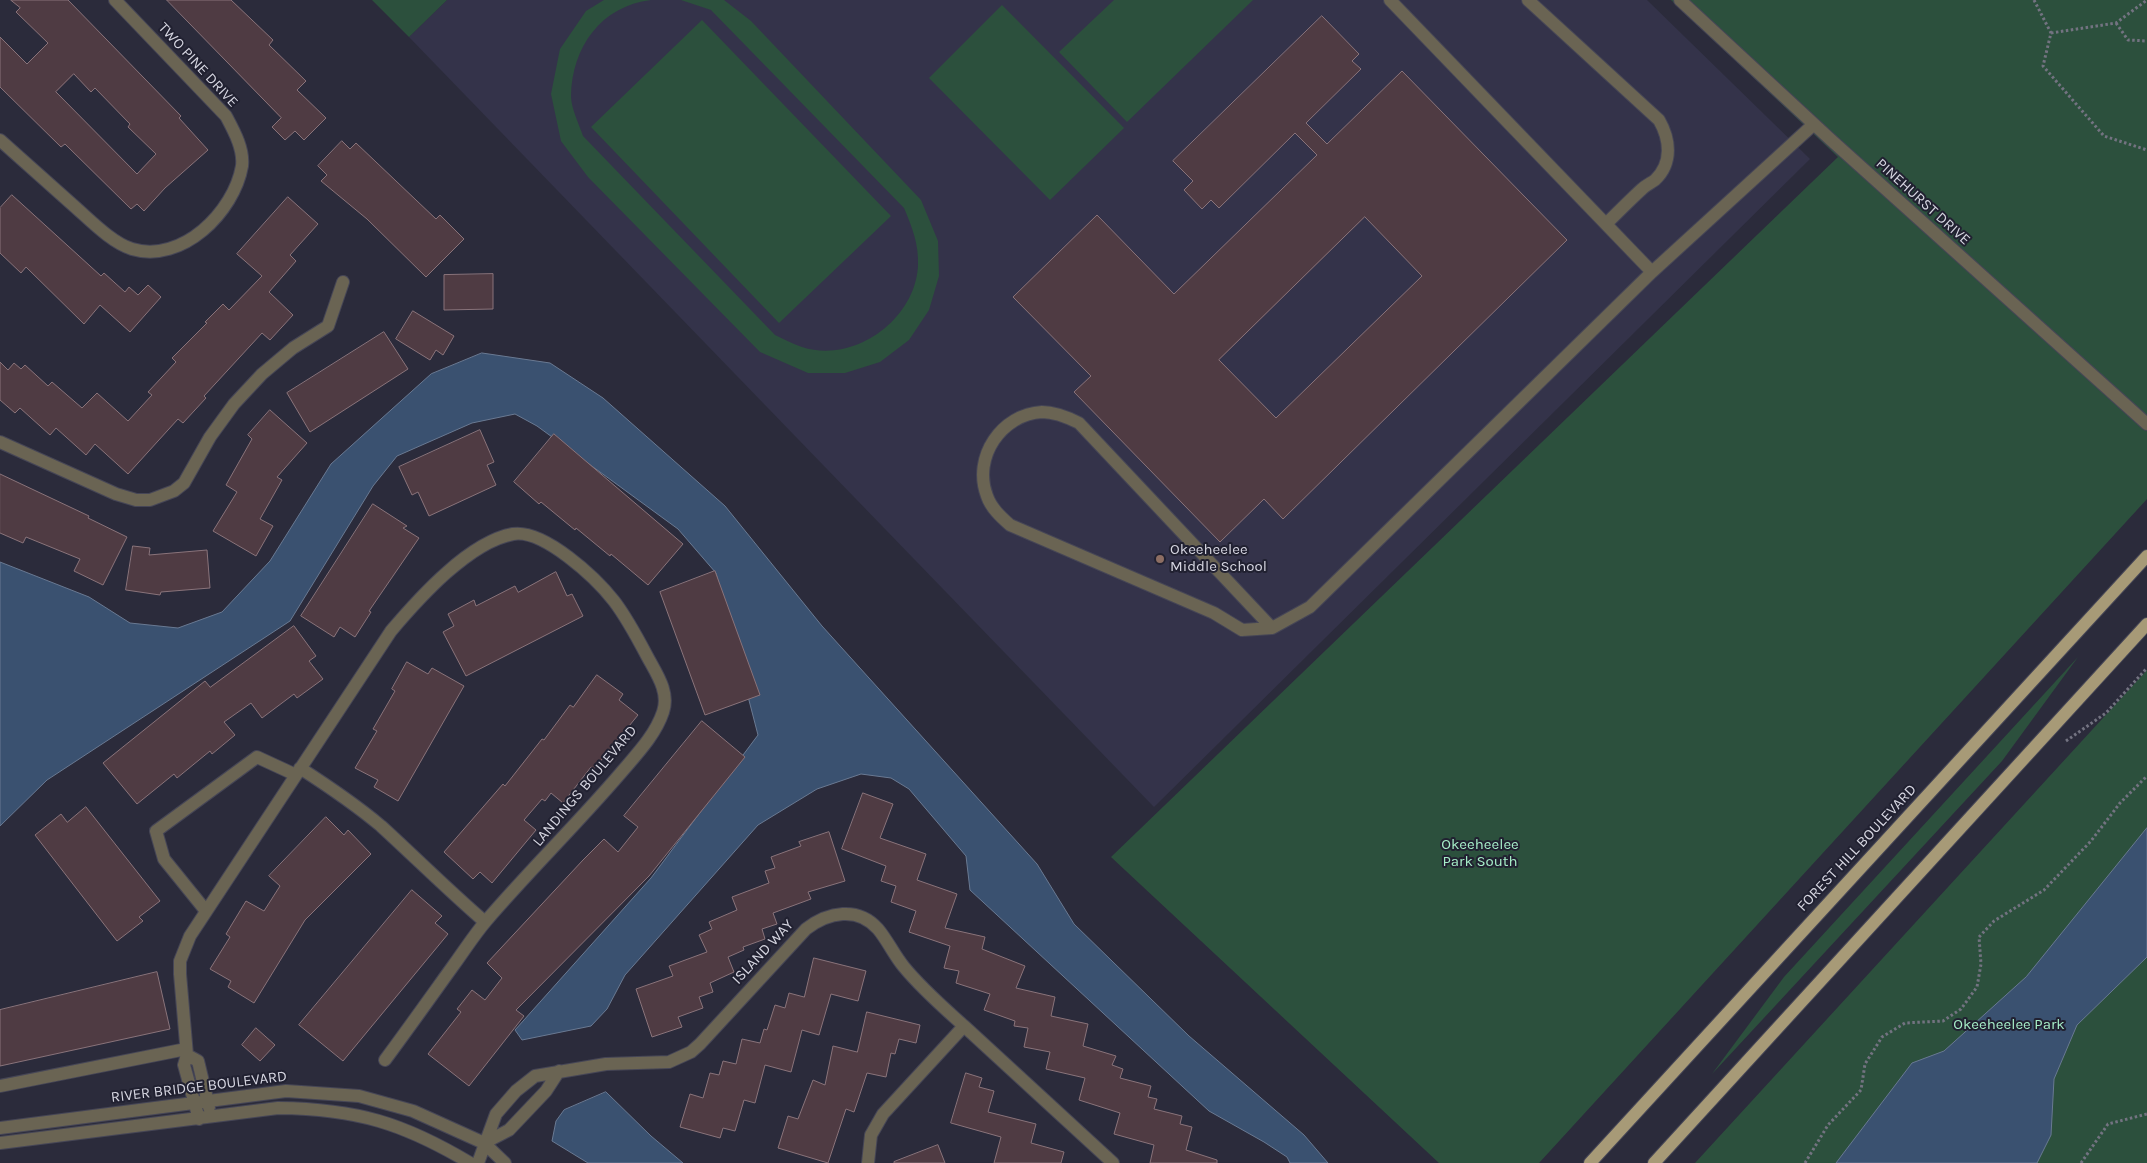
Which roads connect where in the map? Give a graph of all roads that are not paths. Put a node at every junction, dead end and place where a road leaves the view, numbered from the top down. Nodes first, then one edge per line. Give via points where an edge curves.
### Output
1 (115, 0) edge
2 (1390, 0) edge
3 (1528, 0) edge
4 (1680, 0) edge
5 (1814, 124) junction
6 (0, 140) edge
7 (1606, 224) junction
8 (1652, 272) junction
9 (343, 282) dead end
10 (2147, 424) edge
11 (0, 442) edge
12 (2147, 556) edge
13 (2147, 624) edge
14 (1272, 628) junction
15 (298, 771) junction
16 (206, 911) junction
17 (485, 922) junction
18 (964, 1026) junction
19 (187, 1052) junction
20 (385, 1060) dead end
21 (559, 1071) junction
22 (0, 1086) edge
23 (202, 1102) junction
24 (205, 1117) junction
25 (0, 1128) edge
26 (0, 1143) edge
27 (484, 1143) junction
28 (470, 1163) edge
29 (478, 1163) edge
30 (505, 1163) edge
31 (868, 1163) edge
32 (1113, 1163) edge
33 (1590, 1163) edge
34 (1654, 1163) edge

1 - 6 street, TWO PINE DRIVE via 226,116 238,139 242,164 234,190 215,220 187,242 162,250 132,249 103,232
2 - 7 street
3 - 7 street via 1659,120 1666,131 1668,157 1663,169
4 - 5 street, PINEHURST DRIVE
5 - 8 street
5 - 10 street, PINEHURST DRIVE
7 - 8 street
8 - 14 street via 1310,607
9 - 11 street via 328,326 293,348 262,374 210,437 184,483 162,497 136,500 116,494
12 - 33 main road, FOREST HILL BOULEVARD
13 - 34 main road
14 - 14 street via 1079,423 1061,415 1042,412 1023,416 1006,426 993,440 985,457 983,477 986,496 1010,526 1214,613 1242,630
15 - 16 street, LANDINGS BOULEVARD
15 - 16 street via 257,757 156,831 164,859
15 - 17 street via 348,800
15 - 17 street, LANDINGS BOULEVARD via 391,631 420,598 477,550 502,537 528,534 541,539 593,578 631,625 662,683 664,709 645,743 596,802
16 - 19 street, LANDINGS BOULEVARD via 190,936 180,961
17 - 20 street, LANDINGS BOULEVARD
18 - 21 street, ISLAND WAY via 922,988 874,925 858,916 837,914 817,920 806,928 691,1052 669,1062 606,1064
18 - 31 street via 883,1114 871,1135
18 - 32 street, ISLAND WAY
19 - 22 street
19 - 23 street via 198,1061
21 - 27 street via 546,1091 509,1130
21 - 27 street, ISLAND WAY via 535,1076 516,1091 496,1114
23 - 24 street
23 - 25 street, RIVER BRIDGE BOULEVARD
23 - 27 street, RIVER BRIDGE BOULEVARD via 286,1091 359,1096 413,1111
24 - 26 street, RIVER BRIDGE BOULEVARD
24 - 28 street, RIVER BRIDGE BOULEVARD via 278,1108 317,1108 353,1113 405,1128
27 - 29 street, ISLAND WAY
27 - 30 street, RIVER BRIDGE BOULEVARD

